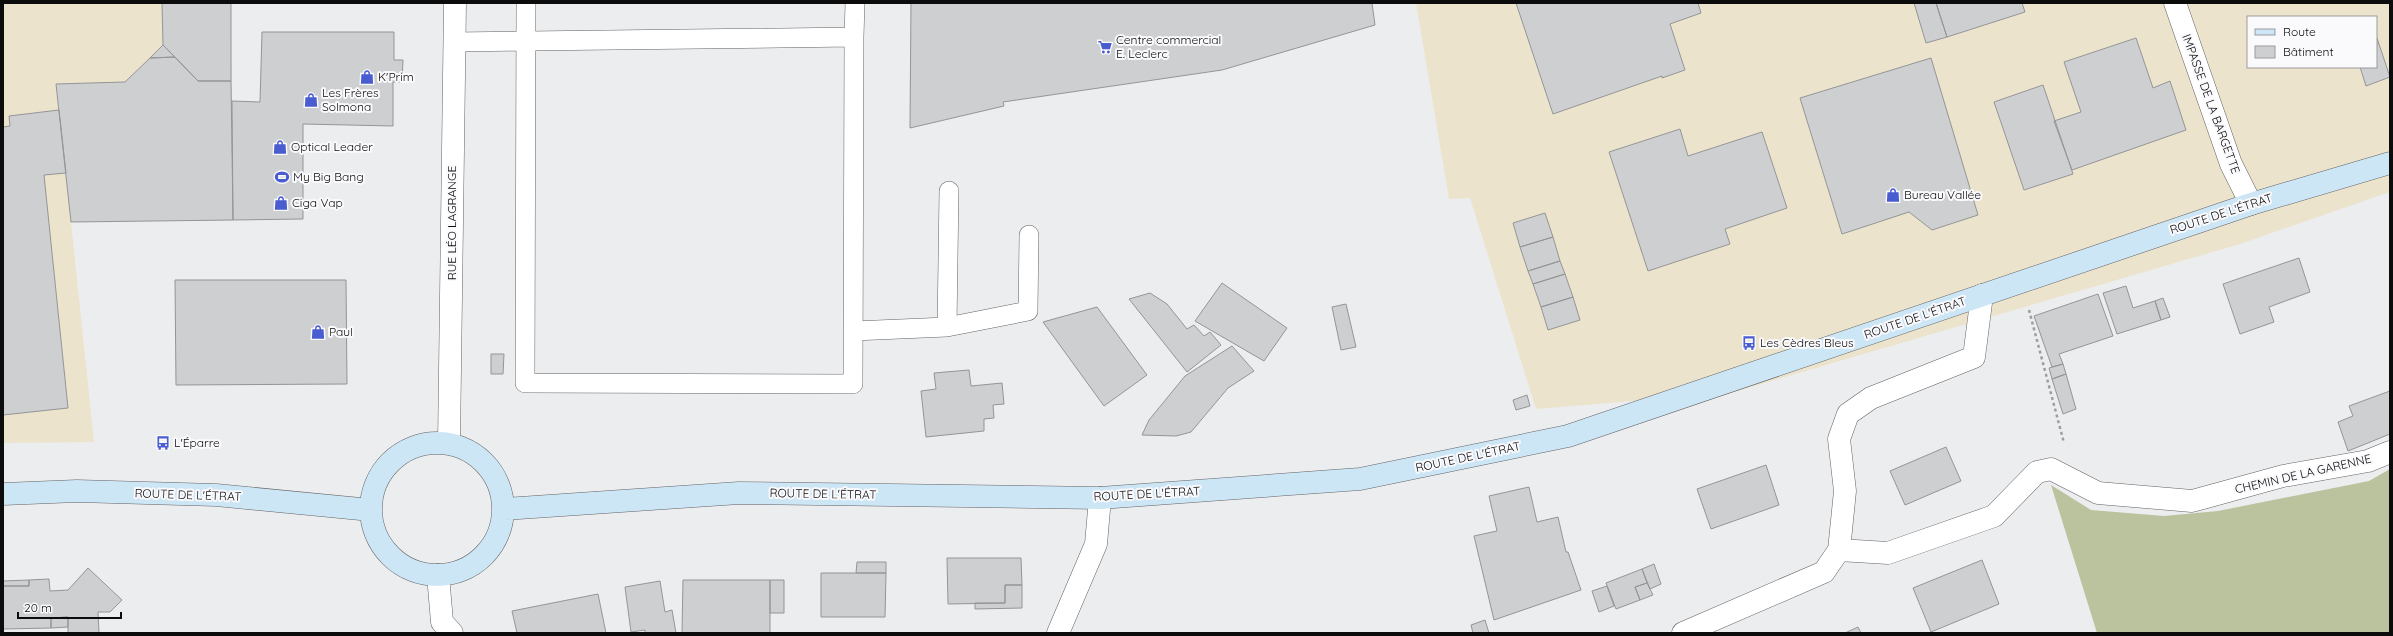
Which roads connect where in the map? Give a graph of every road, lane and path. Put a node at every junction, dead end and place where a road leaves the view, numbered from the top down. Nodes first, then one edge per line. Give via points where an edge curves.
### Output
1 (455, 3) edge
2 (526, 3) edge
3 (854, 3) edge
4 (2174, 3) edge
5 (854, 37) junction
6 (454, 42) junction
7 (526, 42) junction
8 (2390, 163) edge
9 (949, 191) dead end
10 (2251, 204) junction
11 (1029, 235) dead end
12 (2022, 282) junction
13 (1982, 295) junction
14 (947, 328) junction
15 (853, 331) junction
16 (449, 443) junction
17 (2390, 452) edge
18 (2074, 480) junction
19 (3, 494) edge
20 (1100, 498) junction
21 (503, 508) junction
22 (372, 510) junction
23 (1839, 550) junction
24 (438, 575) junction
25 (452, 633) edge
26 (1058, 633) edge
27 (1683, 633) edge

1 - 6 street, RUE LÉO LAGRANGE
2 - 7 lane
3 - 5 lane
4 - 10 street, IMPASSE DE LA BARGETTE via 2231,164
5 - 7 lane
5 - 15 lane
6 - 7 lane
6 - 16 street, RUE LÉO LAGRANGE
7 - 15 lane via 525,383 852,384
8 - 10 main road, ROUTE DE L'ÉTRAT
9 - 14 lane
10 - 12 main road, ROUTE DE L'ÉTRAT
11 - 14 lane via 1028,312
12 - 13 main road, ROUTE DE L'ÉTRAT
12 - 18 path
13 - 20 main road, ROUTE DE L'ÉTRAT via 1568,436 1360,479
13 - 23 street via 1974,357 1872,398 1848,414 1839,439 1845,491
14 - 15 lane
16 - 21 main road via 476,455 490,470 500,488
16 - 22 main road via 416,446 398,456 374,489
17 - 18 street, CHEMIN DE LA GARENNE via 2368,461 2283,476 2192,500 2098,493
18 - 23 street, CHEMIN DE LA GARENNE via 2052,469 2036,472 1994,516 1888,552
19 - 22 main road, ROUTE DE L'ÉTRAT via 77,491 216,494
20 - 21 main road, ROUTE DE L'ÉTRAT via 739,493
20 - 26 street via 1096,544
21 - 24 main road via 500,529 491,547 476,562 458,572
22 - 24 main road via 375,530 384,548 399,563 411,569
23 - 27 street via 1824,572
24 - 25 street via 442,622

